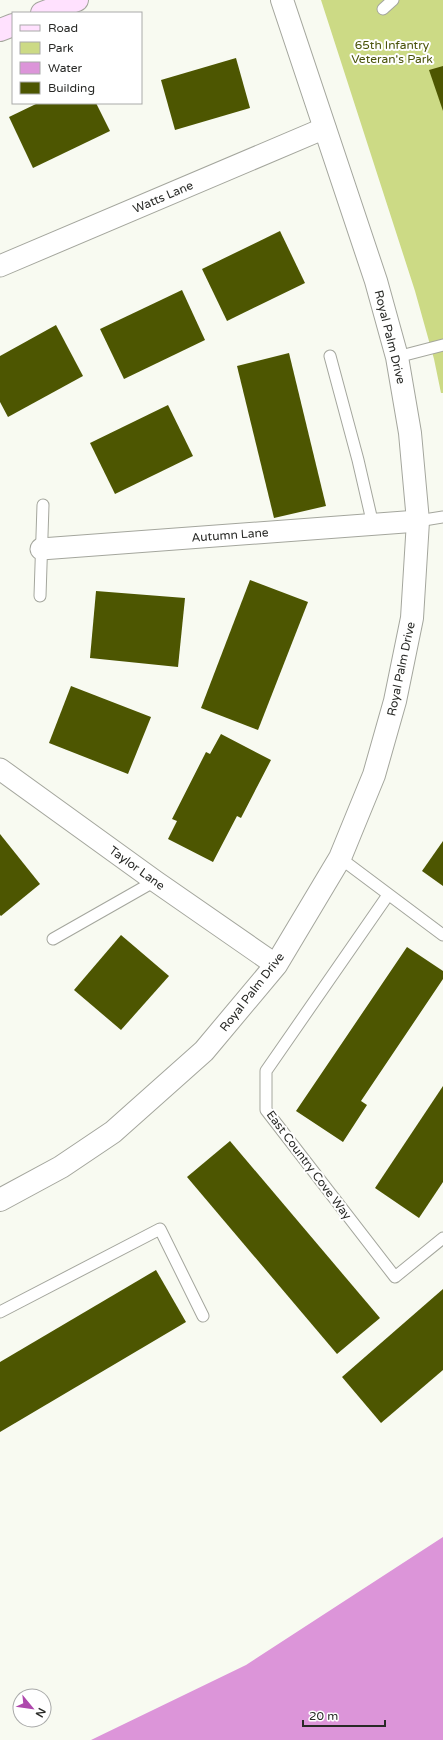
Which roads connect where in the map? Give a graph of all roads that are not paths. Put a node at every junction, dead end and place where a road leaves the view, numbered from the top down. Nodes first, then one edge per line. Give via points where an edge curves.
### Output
1 (77, 0) edge
2 (282, 0) edge
3 (394, 0) edge
4 (384, 9) dead end
5 (45, 12) edge
6 (12, 25) edge
7 (0, 30) edge
8 (325, 128) junction
9 (0, 266) edge
10 (443, 345) edge
11 (330, 356) dead end
12 (397, 357) junction
13 (43, 505) dead end
14 (443, 517) edge
15 (418, 521) junction
16 (373, 525) junction
17 (41, 549) junction
18 (40, 596) dead end
19 (0, 769) edge
20 (340, 858) junction
21 (155, 881) junction
22 (388, 895) junction
23 (443, 935) edge
24 (53, 939) dead end
25 (276, 965) junction
26 (0, 1200) edge
27 (443, 1238) edge
28 (0, 1312) edge
29 (203, 1316) dead end

1 - 5 main road
2 - 8 street, Royal Palm Drive
3 - 4 lane
6 - 7 main road
8 - 9 street, Watts Lane
8 - 12 street, Royal Palm Drive via 376,281
10 - 12 lane
11 - 16 lane
12 - 15 street, Royal Palm Drive via 410,433
13 - 17 lane
14 - 15 lane
15 - 16 street, Autumn Lane
15 - 20 street, Royal Palm Drive via 412,618 395,701 374,775
16 - 17 street, Autumn Lane
17 - 18 lane
19 - 21 street, Taylor Lane
20 - 22 lane
20 - 25 street, Royal Palm Drive
21 - 24 lane
21 - 25 street, Taylor Lane
22 - 23 lane
22 - 27 lane, East Country Cove Way via 266,1071 266,1110 395,1277
25 - 26 street, Royal Palm Drive via 204,1052 113,1132 61,1166
28 - 29 lane via 160,1229

